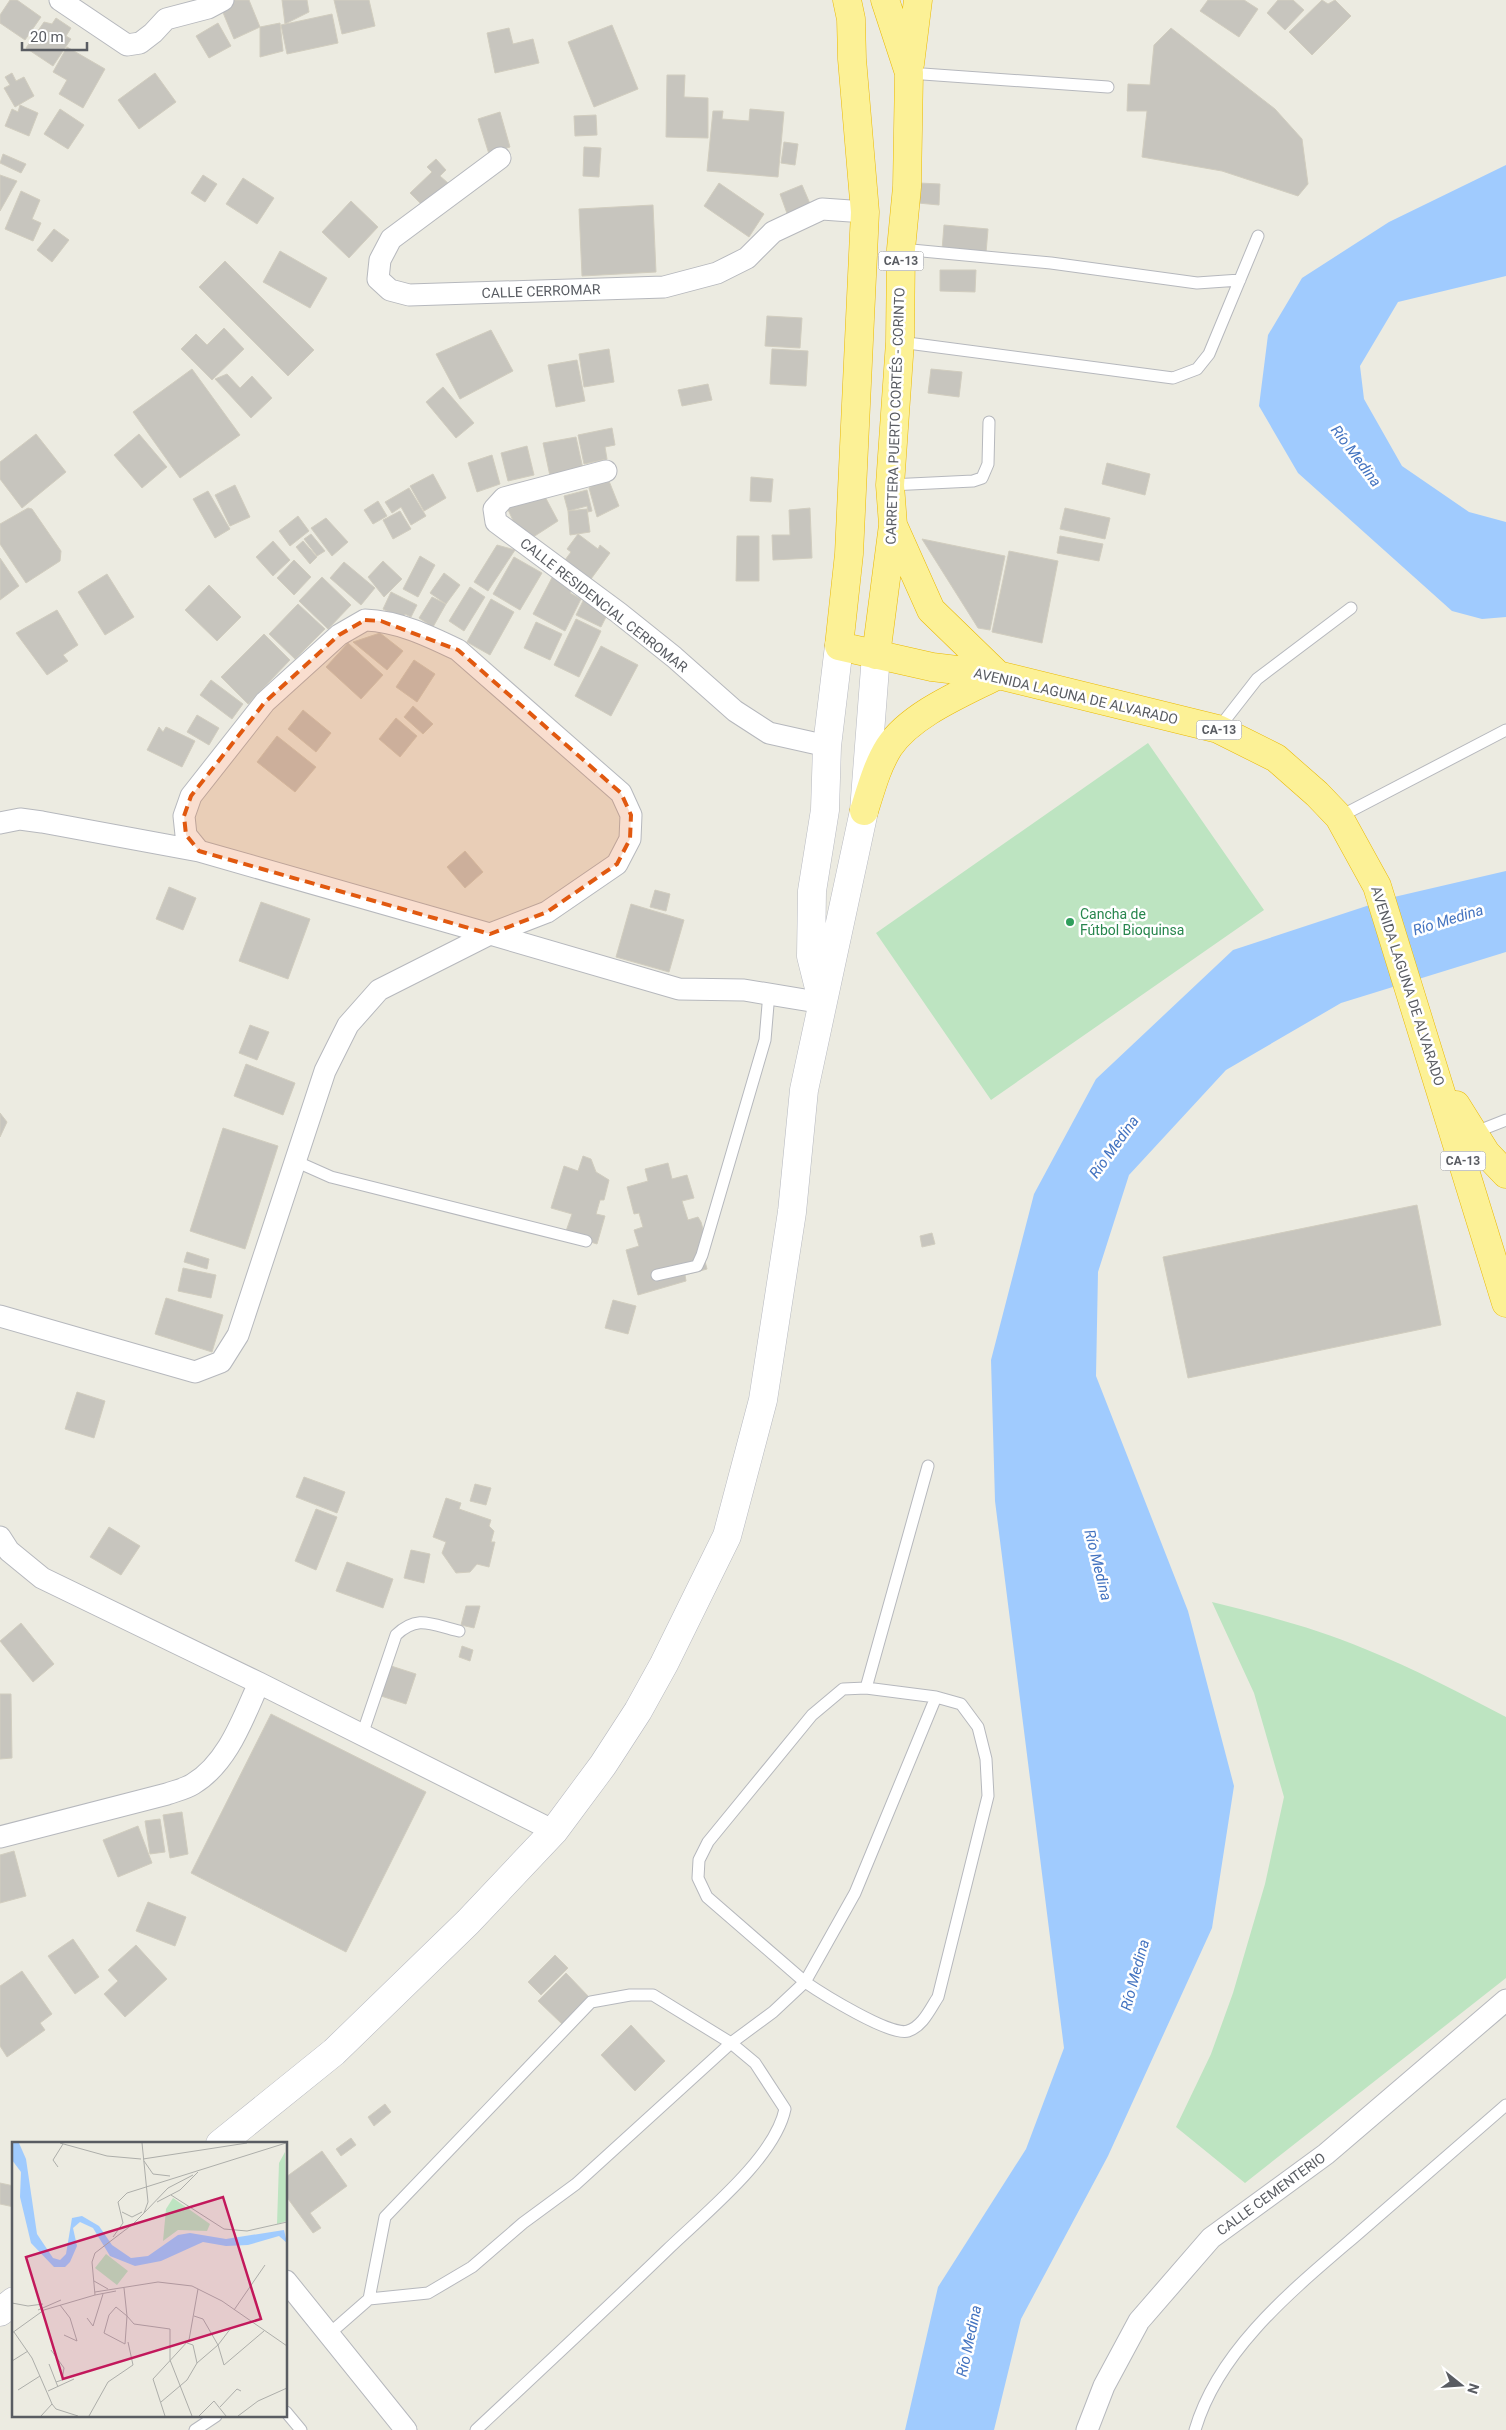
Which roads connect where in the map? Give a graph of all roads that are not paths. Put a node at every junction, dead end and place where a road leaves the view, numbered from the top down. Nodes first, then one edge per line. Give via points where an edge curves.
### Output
1 (60, 0) edge
2 (223, 0) edge
3 (847, 0) edge
4 (885, 0) edge
5 (918, 0) edge
6 (909, 73) junction
7 (1108, 87) dead end
8 (500, 158) dead end
9 (865, 212) junction
10 (1258, 236) dead end
11 (902, 249) junction
12 (1240, 280) junction
13 (900, 342) junction
14 (989, 422) dead end
15 (606, 472) dead end
16 (890, 485) junction
17 (893, 525) junction
18 (1351, 608) dead end
19 (839, 646) junction
20 (876, 655) junction
21 (998, 675) junction
22 (1218, 729) junction
23 (1506, 730) edge
24 (827, 746) junction
25 (864, 811) junction
26 (1339, 817) junction
27 (0, 823) edge
28 (199, 851) junction
29 (490, 934) junction
30 (769, 993) junction
31 (823, 1003) junction
32 (1430, 1051) junction
33 (1506, 1120) edge
34 (1473, 1133) junction
35 (295, 1161) junction
36 (1506, 1174) edge
37 (586, 1241) dead end
38 (657, 1275) dead end
39 (1506, 1303) edge
40 (0, 1316) edge
41 (928, 1466) dead end
42 (0, 1537) edge
43 (459, 1632) dead end
44 (259, 1683) junction
45 (866, 1688) junction
46 (936, 1697) junction
47 (362, 1735) junction
48 (554, 1831) junction
49 (0, 1837) edge
50 (805, 1982) junction
51 (1506, 2000) edge
52 (731, 2043) junction
53 (1506, 2105) edge
54 (222, 2142) edge
55 (288, 2283) edge
56 (369, 2299) junction
57 (12, 2303) edge
58 (0, 2312) edge
59 (329, 2334) junction
60 (288, 2415) edge
61 (213, 2418) edge
62 (195, 2430) edge
63 (300, 2430) edge
64 (406, 2430) edge
65 (476, 2430) edge
66 (1087, 2430) edge
67 (1195, 2430) edge

1 - 2 street via 127,45 140,44 166,19 208,8
3 - 9 highway, CA-13
4 - 6 highway, CARRETERA PUERTO CORTÉS - CORINTO / CA-13
5 - 6 highway
6 - 7 lane
6 - 11 highway, CARRETERA PUERTO CORTÉS - CORINTO / CA-13 via 907,187
8 - 9 street, CALLE CERROMAR via 392,239 380,260 378,280 390,290 409,295 664,287 716,272 747,258 773,232 822,209
9 - 19 highway, CA-13 via 849,554
10 - 12 lane
11 - 12 lane via 1051,263 1197,284
11 - 13 highway, CARRETERA PUERTO CORTÉS - CORINTO / CA-13
12 - 13 lane via 1209,354 1197,368 1173,378
13 - 16 highway, CARRETERA PUERTO CORTÉS - CORINTO / CA-13
14 - 16 lane via 988,464 982,478
15 - 24 street, CALLE RESIDENCIAL CERROMAR via 504,498 494,509 496,522 619,613 736,711 769,733
16 - 17 highway, CARRETERA PUERTO CORTÉS - CORINTO / CA-13
17 - 20 highway, CARRETERA PUERTO CORTÉS - CORINTO / CA-13
17 - 21 highway via 931,610
18 - 22 lane via 1256,679
19 - 20 highway, AVENIDA LAGUNA DE ALVARADO / CA-13
19 - 24 main road
20 - 21 highway, AVENIDA LAGUNA DE ALVARADO / CA-13
20 - 25 main road
21 - 22 highway, AVENIDA LAGUNA DE ALVARADO / CA-13
21 - 25 highway via 946,702 900,732 880,765
22 - 26 highway, AVENIDA LAGUNA DE ALVARADO / CA-13 via 1276,758
23 - 26 lane
24 - 31 main road via 825,810 812,891 811,956
25 - 31 main road
26 - 32 highway, AVENIDA LAGUNA DE ALVARADO / CA-13 via 1377,886
27 - 28 street via 20,819 42,822
28 - 29 street
28 - 29 street via 186,835 184,816 191,796 265,702 339,635 365,620 381,621 458,650 621,793 631,815 630,839 617,864 547,912
29 - 30 street via 679,989
29 - 35 street via 379,990 348,1025 325,1071
30 - 31 street
30 - 38 lane via 765,1040 702,1254 697,1266
31 - 48 main road via 804,1090 792,1212 763,1400 727,1536 638,1711
32 - 34 highway, CA-13
32 - 39 highway, AVENIDA LAGUNA DE ALVARADO / CA-13
33 - 34 lane
34 - 36 highway, CA-13
35 - 37 lane via 331,1177
35 - 40 street via 238,1335 221,1362 195,1372
41 - 45 lane
42 - 44 street via 9,1551 42,1578
43 - 47 lane via 420,1622 407,1625 396,1635
44 - 47 street
44 - 49 street via 231,1742 214,1767 193,1784 167,1794
45 - 46 lane
45 - 50 lane via 843,1689 812,1716 708,1842 700,1860 698,1878 707,1897
46 - 50 lane via 855,1893
46 - 50 lane via 961,1704 978,1727 986,1759 988,1796 938,1997 923,2021 907,2031 890,2030
47 - 48 street
48 - 54 main road via 468,1922 334,2052
50 - 52 lane via 774,2012
51 - 66 street, CALLE CEMENTERIO via 1326,2154 1211,2238 1139,2322 1104,2386
52 - 56 lane via 576,2184 472,2266 428,2293
52 - 56 lane via 653,1995 630,1995 591,2002 385,2217
52 - 65 lane via 755,2063 785,2109 774,2139 751,2169
53 - 67 lane via 1289,2294 1241,2345 1202,2406
55 - 59 street
56 - 59 lane
57 - 58 main road
59 - 64 street
60 - 63 lane
61 - 62 lane

